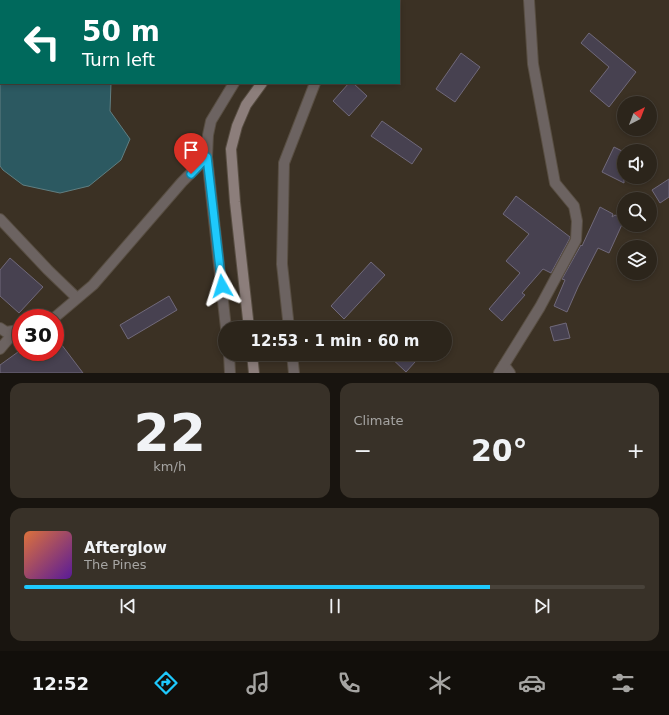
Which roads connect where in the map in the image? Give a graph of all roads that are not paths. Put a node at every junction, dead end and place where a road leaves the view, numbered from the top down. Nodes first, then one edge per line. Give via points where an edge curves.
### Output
1 (529, 0) edge
2 (233, 84) edge
3 (261, 84) edge
4 (315, 84) edge
5 (207, 157) junction
6 (0, 219) edge
7 (77, 298) junction
8 (64, 309) edge
9 (225, 321) edge
10 (248, 321) edge
11 (288, 321) edge
12 (0, 328) edge
13 (12, 331) edge
14 (12, 337) edge
15 (0, 349) edge
16 (229, 361) edge
17 (253, 361) edge
18 (293, 361) edge
19 (501, 369) edge
20 (230, 373) edge
21 (254, 373) edge
22 (294, 373) edge
23 (510, 373) edge

1 - 19 street via 534,64 555,183 574,206 577,221 576,240 540,307
2 - 5 street via 211,121
3 - 10 main road via 246,105 231,149
4 - 11 street via 284,163 282,264
5 - 7 street via 93,284
5 - 9 street
6 - 7 street
7 - 8 street
12 - 13 street via 6,332
14 - 15 street
16 - 20 street
17 - 21 main road
18 - 22 street
19 - 23 street

